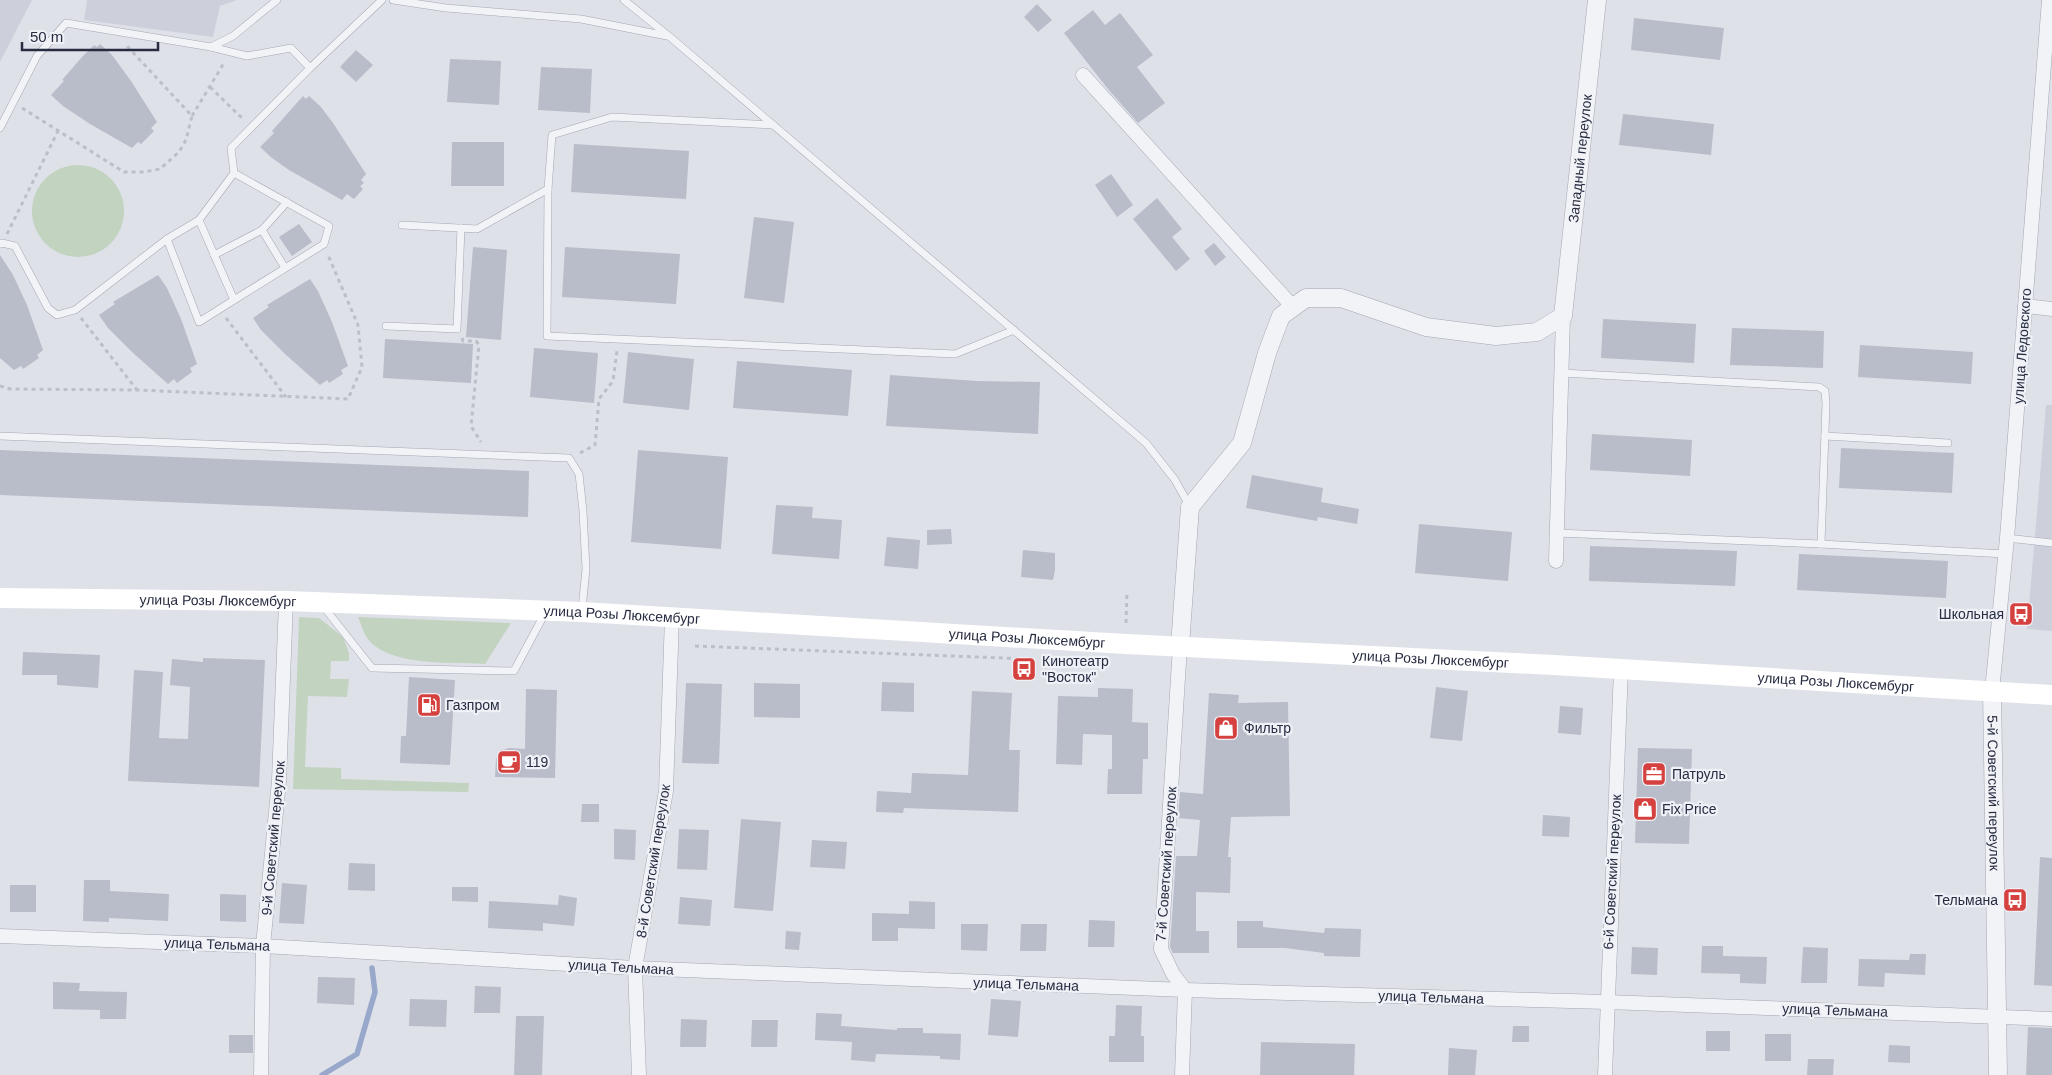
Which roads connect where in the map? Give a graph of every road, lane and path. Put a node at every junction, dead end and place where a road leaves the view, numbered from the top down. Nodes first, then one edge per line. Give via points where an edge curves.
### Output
1 (277, 0) edge
2 (382, 0) edge
3 (393, 0) edge
4 (624, 0) edge
5 (1597, 0) edge
6 (2049, 0) edge
7 (112, 31) junction
8 (670, 37) junction
9 (211, 47) junction
10 (230, 52) junction
11 (310, 68) junction
12 (1083, 75) dead end
13 (210, 87) junction
14 (13, 102) junction
15 (192, 116) junction
16 (773, 125) junction
17 (0, 128) edge
18 (251, 128) junction
19 (58, 131) junction
20 (234, 173) junction
21 (548, 189) junction
22 (287, 202) junction
23 (198, 220) junction
24 (402, 224) dead end
25 (461, 228) junction
26 (262, 230) junction
27 (167, 239) junction
28 (1, 244) edge
29 (324, 244) junction
30 (214, 255) junction
31 (285, 268) junction
32 (234, 300) junction
33 (2025, 306) junction
34 (1293, 308) junction
35 (220, 309) junction
36 (2052, 309) edge
37 (75, 310) junction
38 (1563, 316) junction
39 (386, 326) dead end
40 (457, 329) junction
41 (1014, 330) junction
42 (618, 342) dead end
43 (1562, 372) junction
44 (0, 386) edge
45 (137, 390) junction
46 (286, 397) junction
47 (0, 436) edge
48 (1825, 436) junction
49 (1948, 443) dead end
50 (489, 455) junction
51 (569, 458) junction
52 (1190, 508) junction
53 (1557, 533) junction
54 (2007, 538) junction
55 (2052, 543) edge
56 (1820, 544) junction
57 (2005, 554) junction
58 (1556, 561) dead end
59 (1127, 591) dead end
60 (0, 598) edge
61 (286, 600) junction
62 (320, 602) junction
63 (547, 610) junction
64 (582, 612) junction
65 (672, 617) junction
66 (1126, 623) dead end
67 (695, 646) dead end
68 (1180, 646) junction
69 (1036, 660) dead end
70 (1621, 669) junction
71 (1992, 691) junction
72 (2052, 695) edge
73 (0, 936) edge
74 (263, 946) junction
75 (635, 968) junction
76 (1185, 990) junction
77 (1607, 1002) junction
78 (1998, 1016) junction
79 (2052, 1019) edge
80 (261, 1071) edge
81 (639, 1075) edge
82 (1182, 1075) edge
83 (1605, 1075) edge
84 (1998, 1075) edge

1 - 9 lane via 233,36
2 - 11 lane
3 - 8 lane via 446,8 581,19
4 - 8 lane
5 - 38 street, Западный переулок
6 - 33 street, улица Ледовского
7 - 9 lane
7 - 14 lane via 66,23 37,56
7 - 15 path
8 - 16 lane
9 - 10 lane
10 - 11 lane via 247,56 291,48
10 - 13 path
11 - 18 lane
12 - 34 street
13 - 15 path
13 - 18 path
14 - 17 lane
14 - 19 path
15 - 19 path via 186,140 179,152 160,169 144,172 124,172
16 - 21 lane via 612,117 552,135
16 - 41 lane
18 - 20 lane via 231,148
19 - 28 path
20 - 22 lane
20 - 23 lane
21 - 25 lane via 477,229
21 - 41 lane via 547,336 955,354
22 - 26 lane
22 - 29 lane via 329,226
23 - 27 lane
23 - 30 lane
24 - 25 lane
25 - 40 lane
26 - 30 lane
26 - 31 lane
27 - 35 lane via 199,322
27 - 37 lane
28 - 37 lane via 15,246 48,308 57,315
29 - 31 lane
29 - 46 path via 358,325 362,367 348,399
30 - 32 lane
31 - 32 lane
32 - 35 lane
33 - 36 street
33 - 54 street, улица Ледовского
34 - 38 street via 1306,298 1341,298 1426,327 1496,336 1537,332
34 - 52 street via 1281,316 1267,353 1242,443
35 - 46 path
37 - 45 path
38 - 43 street
39 - 40 lane
40 - 50 path via 463,341 476,341 479,345 471,426
41 - 52 lane via 1146,442 1175,480
42 - 51 path via 614,381 600,399 595,445
43 - 48 lane via 1819,387 1825,391
43 - 53 street
44 - 45 path via 10,389
45 - 46 path
47 - 50 lane
48 - 49 lane
48 - 56 lane
50 - 51 lane
51 - 64 lane via 579,474 583,511 586,569
52 - 68 street
53 - 56 lane
53 - 58 street
54 - 55 lane
54 - 57 street, улица Ледовского
56 - 57 lane
57 - 71 street, улица Ледовского
59 - 66 path
60 - 61 main road, улица Розы Люксембург
61 - 62 main road, улица Розы Люксембург
61 - 74 street, 9-й Советский переулок via 279,781
62 - 63 main road, улица Розы Люксембург
62 - 63 lane via 372,668 514,671
63 - 64 main road, улица Розы Люксембург
64 - 65 main road, улица Розы Люксембург
65 - 68 main road, улица Розы Люксембург
65 - 75 street, 8-й Советский переулок via 666,790
67 - 69 path
68 - 70 main road, улица Розы Люксембург
68 - 76 street, 7-й Советский переулок via 1161,949
70 - 71 main road, улица Розы Люксембург
70 - 77 street, 6-й Советский переулок
71 - 72 main road, улица Розы Люксембург
71 - 78 street, 5-й Советский переулок
73 - 74 street, улица Тельмана
74 - 75 street, улица Тельмана
74 - 80 street, 9-й Советский переулок
75 - 76 street, улица Тельмана
75 - 81 street, 8-й Советский переулок
76 - 77 street, улица Тельмана
76 - 82 street
77 - 78 street, улица Тельмана
77 - 83 street, 6-й Советский переулок
78 - 79 street, улица Тельмана
78 - 84 street, 5-й Советский переулок

